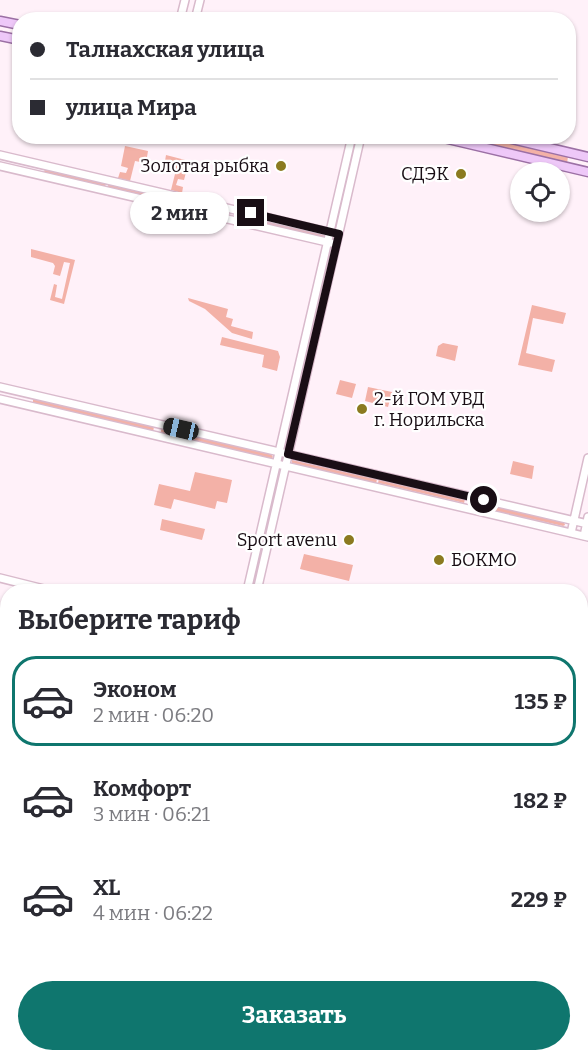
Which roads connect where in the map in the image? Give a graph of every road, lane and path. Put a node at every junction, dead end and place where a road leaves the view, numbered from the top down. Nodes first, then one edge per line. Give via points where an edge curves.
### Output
1 (350, 144) edge
2 (359, 144) edge
3 (469, 144) edge
4 (533, 144) edge
5 (0, 155) edge
6 (588, 157) edge
7 (41, 165) junction
8 (0, 166) edge
9 (588, 172) edge
10 (39, 175) junction
11 (251, 213) junction
12 (248, 224) junction
13 (330, 232) junction
14 (339, 234) junction
15 (328, 242) junction
16 (336, 244) junction
17 (0, 387) edge
18 (0, 399) edge
19 (279, 452) junction
20 (288, 454) junction
21 (588, 458) edge
22 (276, 464) junction
23 (285, 466) junction
24 (573, 521) junction
25 (587, 522) edge
26 (571, 532) junction
27 (586, 537) edge
28 (0, 578) edge
29 (24, 584) edge
30 (249, 584) edge
31 (259, 584) edge

1 - 13 street
2 - 14 street
3 - 9 main road
4 - 6 main road
5 - 7 street
7 - 10 street
7 - 11 street
8 - 10 street
10 - 12 street
11 - 12 street
11 - 13 street
12 - 15 street
13 - 14 street
13 - 15 street
14 - 16 street
15 - 16 street
15 - 19 street
16 - 20 street
17 - 19 street
18 - 22 street
19 - 20 street
19 - 22 street
20 - 23 street
20 - 24 street
21 - 24 street
22 - 23 street
22 - 30 street
23 - 26 street
23 - 31 street
24 - 25 street
24 - 26 street
25 - 27 street
26 - 27 street
28 - 29 street

